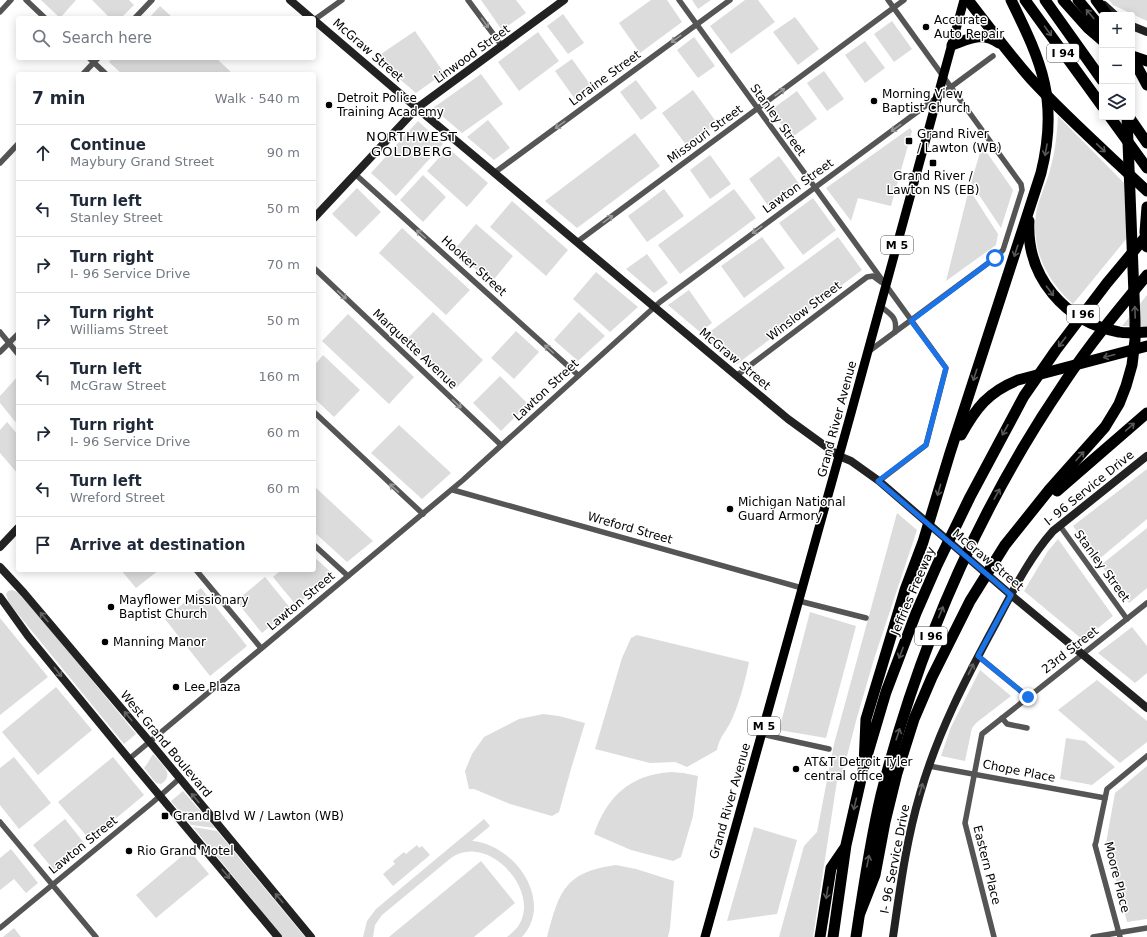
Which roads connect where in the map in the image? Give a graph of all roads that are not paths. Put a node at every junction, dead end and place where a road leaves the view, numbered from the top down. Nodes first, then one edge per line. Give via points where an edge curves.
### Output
1 (11, 0) edge
2 (26, 0) edge
3 (152, 0) edge
4 (290, 0) edge
5 (342, 0) edge
6 (468, 0) edge
7 (564, 0) edge
8 (679, 0) edge
9 (730, 0) edge
10 (888, 0) edge
11 (904, 0) edge
12 (964, 0) edge
13 (968, 0) edge
14 (1011, 0) edge
15 (1024, 0) edge
16 (1045, 0) edge
17 (1063, 0) edge
18 (1078, 0) edge
19 (1097, 0) edge
20 (893, 8) junction
21 (0, 12) edge
22 (1105, 12) edge
23 (1111, 12) edge
24 (43, 16) edge
25 (137, 16) edge
26 (310, 16) edge
27 (316, 19) edge
28 (316, 22) edge
29 (696, 24) junction
30 (1099, 25) edge
31 (1135, 27) edge
32 (1147, 32) edge
33 (1099, 37) edge
34 (1001, 44) junction
35 (952, 45) junction
36 (502, 46) junction
37 (993, 56) dead end
38 (1135, 58) edge
39 (96, 60) edge
40 (1147, 61) edge
41 (1135, 62) edge
42 (86, 72) edge
43 (105, 72) edge
44 (1099, 76) edge
45 (944, 77) junction
46 (1147, 84) edge
47 (950, 87) junction
48 (938, 96) junction
49 (1099, 102) edge
50 (417, 108) junction
51 (757, 109) junction
52 (1112, 120) edge
53 (1128, 120) edge
54 (1130, 120) edge
55 (1147, 142) edge
56 (16, 146) edge
57 (0, 163) edge
58 (1147, 168) edge
59 (494, 173) junction
60 (355, 174) junction
61 (814, 188) junction
62 (1147, 190) edge
63 (1032, 201) junction
64 (1147, 207) edge
65 (316, 216) edge
66 (1147, 235) edge
67 (577, 242) junction
68 (1147, 246) edge
69 (316, 270) edge
70 (1147, 275) edge
71 (886, 286) junction
72 (880, 306) junction
73 (653, 307) junction
74 (911, 321) junction
75 (0, 332) edge
76 (895, 332) junction
77 (1147, 332) edge
78 (16, 336) edge
79 (9, 343) junction
80 (1147, 346) edge
81 (0, 352) edge
82 (16, 352) edge
83 (868, 352) junction
84 (578, 375) junction
85 (736, 376) junction
86 (1147, 413) edge
87 (316, 414) edge
88 (501, 445) junction
89 (950, 453) junction
90 (839, 456) junction
91 (1147, 456) edge
92 (878, 481) junction
93 (452, 490) junction
94 (1036, 507) junction
95 (423, 514) junction
96 (1060, 526) junction
97 (16, 530) edge
98 (0, 547) edge
99 (316, 547) edge
100 (0, 567) edge
101 (198, 572) edge
102 (348, 576) junction
103 (802, 588) junction
104 (1011, 595) junction
105 (0, 596) edge
106 (799, 601) junction
107 (1147, 603) edge
108 (866, 618) dead end
109 (1127, 619) junction
110 (261, 648) junction
111 (1082, 654) junction
112 (978, 656) junction
113 (1028, 697) junction
114 (1147, 708) edge
115 (1002, 718) junction
116 (1027, 728) dead end
117 (761, 734) junction
118 (149, 741) junction
119 (829, 749) dead end
120 (1147, 756) edge
121 (129, 759) junction
122 (864, 766) junction
123 (929, 766) junction
124 (974, 774) junction
125 (179, 779) junction
126 (160, 795) junction
127 (1105, 798) junction
128 (0, 822) edge
129 (846, 845) junction
130 (52, 885) junction
131 (860, 913) junction
132 (0, 928) edge
133 (1147, 928) edge
134 (1120, 935) edge
135 (96, 937) edge
136 (278, 937) edge
137 (311, 937) edge
138 (705, 937) edge
139 (820, 937) edge
140 (833, 937) edge
141 (856, 937) edge
142 (893, 937) edge
143 (994, 937) edge
144 (1093, 937) edge

1 - 21 street
2 - 24 street
3 - 25 street
4 - 26 street
5 - 27 street
6 -> 36 street
7 - 36 street, Linwood Street
8 - 29 street, Stanley Street
9 - 29 street, Loraine Street
10 - 20 street
11 - 20 street, Missouri Street
12 - 35 main road, Grand River Avenue / M 5
13 - 34 highway
14 -> 63 highway via 1041,68 1049,111 1047,148
15 -> 49 highway, I 94
16 - 44 highway, I 94
17 - 33 highway
30 -> 18 highway
19 - 22 highway
19 - 23 street
20 - 45 street
51 -> 20 street, Missouri Street
28 - 50 street, McGraw Street
29 - 51 street, Stanley Street
29 -> 59 street, Loraine Street
31 - 32 street
34 - 35 highway via 992,38 982,36
34 -> 62 highway via 1032,80
35 - 45 main road, Grand River Avenue / M 5
36 - 50 street, Linwood Street
37 - 47 street, Lawton Street
38 - 40 highway
39 - 42 street
39 - 43 street
41 - 46 highway
45 - 47 street
45 - 48 main road, Grand River Avenue / M 5
47 - 48 street, Lawton Street
47 - 74 street via 1021,184 1022,190 1003,250
48 -> 61 street, Lawton Street
48 - 71 main road, Grand River Avenue / M 5
50 - 59 street, McGraw Street
50 - 60 street, Linwood Street
51 - 61 street, Stanley Street
67 -> 51 street, Missouri Street
52 - 58 highway
94 -> 53 highway via 1105,427 1126,386 1132,365 1135,320
54 - 55 highway
56 - 57 street
59 - 67 street, McGraw Street
60 - 65 street, Linwood Street
84 -> 60 street, Hooker Street
61 - 71 street, Stanley Street
61 -> 73 street, Lawton Street
63 -> 77 highway via 1029,226 1031,250 1041,276 1055,297 1073,314 1092,324 1120,333
63 -> 89 highway
64 - 68 highway
66 -> 122 highway, Jeffries Freeway / I 96 via 1107,283 1024,396 970,497 916,613 886,692
67 - 73 street, McGraw Street
69 -> 88 street, Marquette Avenue
131 -> 70 highway, I 96 via 881,797 898,735 951,588 992,503 1064,382
71 - 72 main road, Grand River Avenue / M 5
71 - 74 street, Stanley Street
71 - 85 street, Winslow Street via 873,276 867,277
72 - 76 street via 895,318
72 - 83 main road, Grand River Avenue / M 5
73 - 84 street, Lawton Street
73 - 85 street, McGraw Street
74 - 76 street
74 - 92 street, Stanley Street via 946,368 926,445
75 - 79 street
76 - 83 street
78 - 79 street
79 - 81 street
79 - 82 street
80 -> 89 highway via 1008,384 979,406
83 - 90 main road, Grand River Avenue / M 5
84 - 88 street, Lawton Street
85 - 90 street, McGraw Street via 788,419
94 -> 86 highway
95 -> 87 street
88 - 93 street, Lawton Street
89 -> 122 highway via 866,719
90 - 92 street, McGraw Street
90 - 103 main road, Grand River Avenue / M 5
91 - 96 street, I- 96 Service Drive
92 - 104 street, McGraw Street
93 - 95 street, Lawton Street
93 - 103 street, Wreford Street
94 - 131 highway via 989,568 932,677 914,719 885,822 875,875
95 - 102 street, Lawton Street
96 - 104 street, I- 96 Service Drive via 1041,545
96 - 109 street, Stanley Street
97 - 98 street
99 - 102 street
118 -> 100 street, West Grand Boulevard
101 - 110 street
102 - 110 street, Lawton Street
103 - 106 main road, Grand River Avenue / M 5
104 - 111 street, McGraw Street
104 - 112 street, I- 96 Service Drive
105 -> 121 street via 28,636
106 - 108 street
106 - 117 main road, Grand River Avenue / M 5
107 - 109 street, 23rd Street
109 - 111 street, 23rd Street
110 - 118 street, Lawton Street
111 - 113 street, 23rd Street
111 - 114 street, McGraw Street
112 - 113 street
123 -> 112 street, I- 96 Service Drive via 943,728
113 - 115 street, 23rd Street
115 - 116 street via 1008,724
115 - 124 street, 23rd Street via 982,734
117 - 119 street
117 - 138 main road, Grand River Avenue / M 5
118 - 121 street, Lawton Street
118 - 125 street, West Grand Boulevard
120 - 127 street via 1107,789
121 - 126 street
122 -> 129 highway, Jeffries Freeway / I 96
123 - 124 street, Chope Place
142 -> 123 street, I- 96 Service Drive via 909,838 919,794
124 - 127 street, Chope Place
124 - 143 street, Eastern Place via 965,823
125 - 126 street, Lawton Street
137 -> 125 street, West Grand Boulevard
126 - 130 street, Lawton Street
126 -> 136 street
127 - 134 street, Moore Place via 1095,845
128 - 130 street
129 -> 139 highway via 831,868
129 - 140 highway, Jeffries Freeway / I 96
130 - 132 street, Lawton Street
130 - 135 street
131 - 141 highway, I 96
133 - 134 street
134 - 144 street

